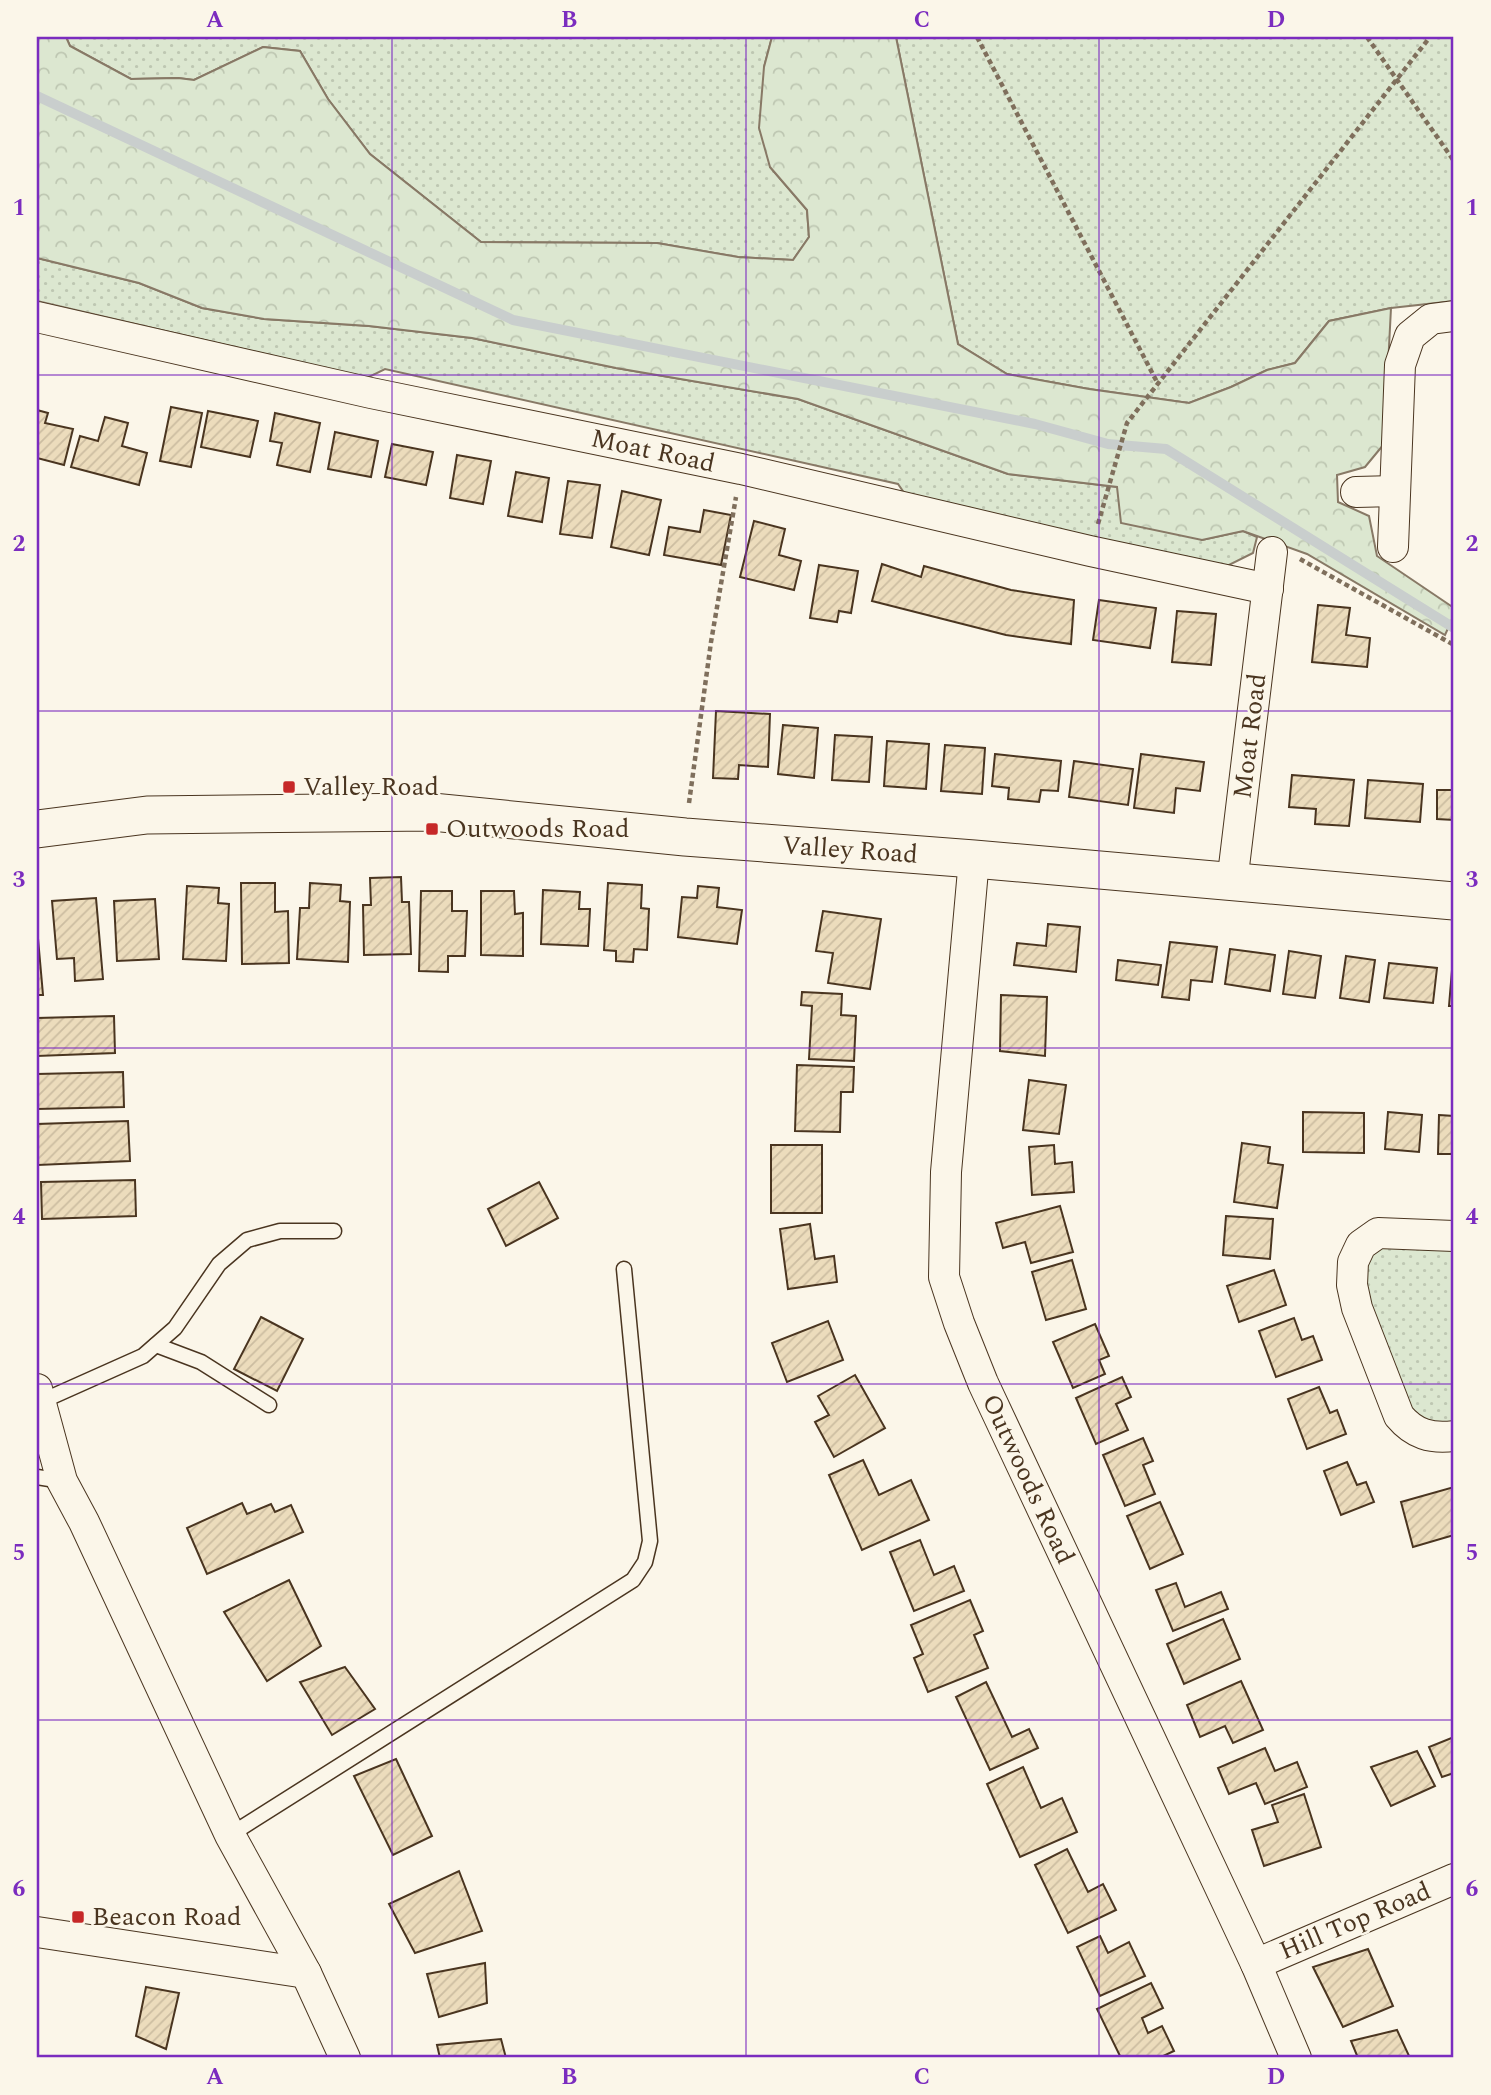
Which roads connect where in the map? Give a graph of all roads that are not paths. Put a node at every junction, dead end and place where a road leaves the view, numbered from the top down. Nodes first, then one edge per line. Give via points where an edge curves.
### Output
1 (1454, 316) edge
2 (37, 317) edge
3 (1395, 491) junction
4 (1356, 492) dead end
5 (1393, 547) dead end
6 (1272, 552) dead end
7 (1268, 589) junction
8 (37, 830) edge
9 (974, 859) junction
10 (1232, 883) junction
11 (1454, 901) edge
12 (334, 1231) dead end
13 (1454, 1236) edge
14 (624, 1269) dead end
15 (156, 1345) junction
16 (38, 1396) edge
17 (269, 1405) dead end
18 (1454, 1436) edge
19 (49, 1479) edge
20 (230, 1835) junction
21 (1454, 1879) edge
22 (37, 1932) edge
23 (1256, 1964) junction
24 (306, 1973) junction
25 (345, 2058) edge
26 (1296, 2058) edge

1 - 3 street via 1431,320 1410,335 1400,365
2 - 7 street, Moat Road
3 - 4 street
3 - 5 street
6 - 7 street, Moat Road
7 - 10 street, Moat Road
8 - 9 street, Valley Road via 147,815 432,812
9 - 10 street, Valley Road
9 - 23 street, Outwoods Road via 946,1172 944,1277 983,1383
10 - 11 street, Valley Road
12 - 15 lane via 280,1231 247,1240 219,1264 175,1328
13 - 18 street via 1378,1233 1361,1245 1353,1262 1352,1285 1399,1416 1424,1435
14 - 20 lane via 650,1541 645,1562 633,1580
15 - 16 lane via 143,1356
15 - 17 lane via 201,1362
16 - 19 street
19 - 20 street via 90,1535
20 - 24 street
21 - 23 street, Hill Top Road
22 - 24 street
23 - 26 street, Outwoods Road
24 - 25 street

